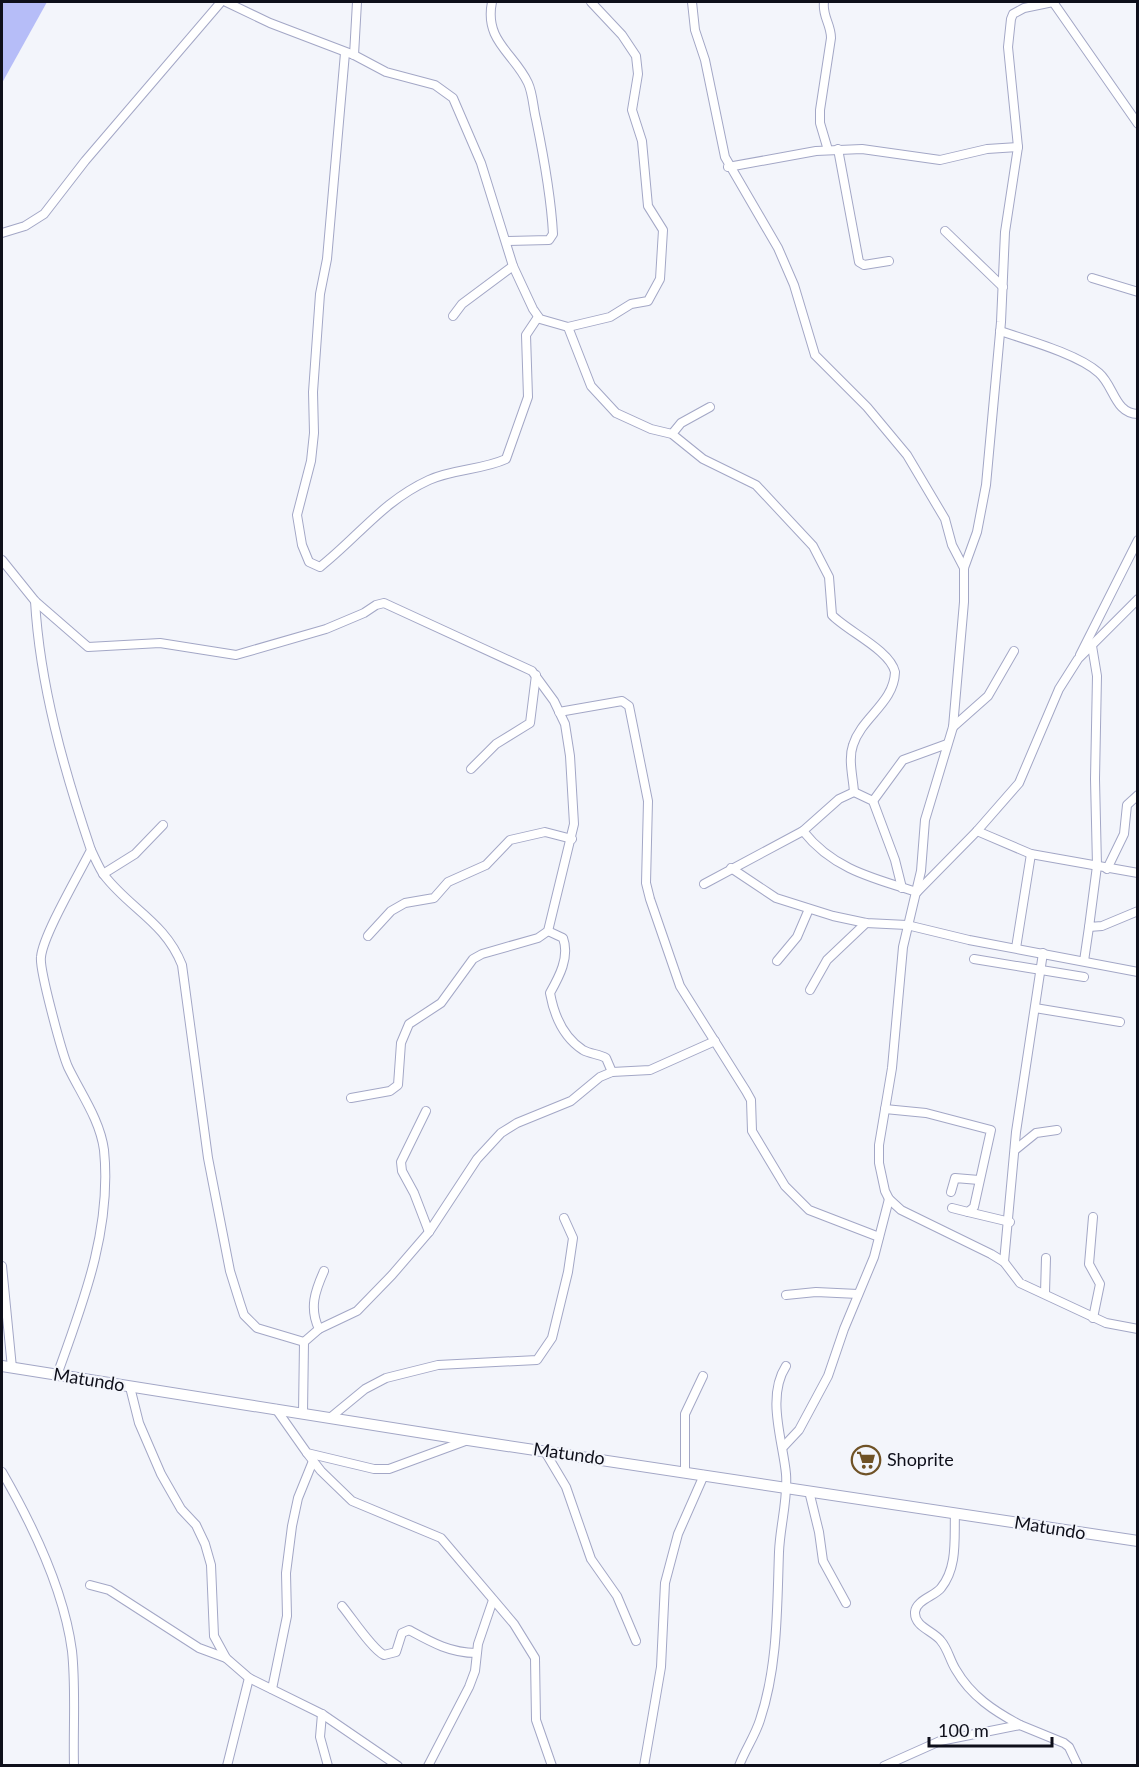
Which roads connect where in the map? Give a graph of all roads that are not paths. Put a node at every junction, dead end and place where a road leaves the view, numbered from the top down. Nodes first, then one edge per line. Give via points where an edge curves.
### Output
1 (221, 2) edge
2 (226, 2) edge
3 (357, 2) edge
4 (492, 2) edge
5 (591, 2) edge
6 (692, 2) edge
7 (824, 2) edge
8 (1053, 2) edge
9 (345, 52) junction
10 (354, 55) junction
11 (1137, 124) edge
12 (1018, 147) junction
13 (838, 149) junction
14 (828, 150) junction
15 (728, 166) junction
16 (945, 231) dead end
17 (2, 233) edge
18 (506, 242) junction
19 (890, 261) dead end
20 (513, 266) junction
21 (1092, 278) dead end
22 (1003, 287) junction
23 (1137, 292) edge
24 (453, 316) dead end
25 (538, 317) junction
26 (568, 327) junction
27 (1000, 331) junction
28 (710, 407) dead end
29 (1137, 414) edge
30 (672, 434) junction
31 (1137, 540) edge
32 (2, 560) edge
33 (964, 568) junction
34 (1137, 599) edge
35 (35, 602) junction
36 (1092, 646) junction
37 (1014, 651) dead end
38 (1078, 659) junction
39 (536, 675) junction
40 (559, 712) junction
41 (953, 727) junction
42 (947, 744) junction
43 (471, 769) dead end
44 (854, 792) junction
45 (1137, 795) edge
46 (873, 801) junction
47 (163, 825) dead end
48 (803, 831) junction
49 (977, 831) junction
50 (572, 839) junction
51 (91, 850) junction
52 (1031, 854) junction
53 (1097, 866) junction
54 (731, 868) junction
55 (1107, 869) junction
56 (1137, 873) edge
57 (103, 874) junction
58 (704, 884) dead end
59 (902, 888) junction
60 (916, 892) junction
61 (809, 909) junction
62 (1137, 911) edge
63 (866, 923) junction
64 (907, 926) junction
65 (1089, 927) junction
66 (548, 931) junction
67 (368, 936) dead end
68 (1016, 948) junction
69 (1043, 953) junction
70 (974, 959) dead end
71 (777, 961) dead end
72 (1084, 961) junction
73 (1041, 969) junction
74 (1137, 972) edge
75 (1084, 977) dead end
76 (810, 990) dead end
77 (1035, 1008) junction
78 (1120, 1022) dead end
79 (715, 1041) junction
80 (612, 1072) junction
81 (351, 1098) dead end
82 (885, 1109) junction
83 (426, 1111) dead end
84 (1057, 1130) dead end
85 (1015, 1150) junction
86 (978, 1180) junction
87 (951, 1192) dead end
88 (889, 1199) junction
89 (952, 1208) dead end
90 (968, 1212) junction
91 (1093, 1217) dead end
92 (564, 1218) dead end
93 (1010, 1222) junction
94 (429, 1232) junction
95 (879, 1237) junction
96 (1046, 1258) dead end
97 (1004, 1263) junction
98 (2, 1266) edge
99 (324, 1271) dead end
100 (1046, 1293) junction
101 (858, 1294) junction
102 (786, 1295) dead end
103 (1094, 1318) junction
104 (319, 1329) junction
105 (1137, 1329) edge
106 (304, 1342) junction
107 (786, 1366) dead end
108 (7, 1367) edge
109 (57, 1375) junction
110 (703, 1376) dead end
111 (130, 1387) junction
112 (276, 1410) junction
113 (303, 1413) junction
114 (331, 1417) junction
115 (468, 1440) junction
116 (784, 1446) junction
117 (544, 1450) junction
118 (307, 1453) junction
119 (313, 1461) junction
120 (2, 1472) edge
121 (685, 1472) junction
122 (704, 1474) junction
123 (787, 1487) junction
124 (809, 1491) junction
125 (955, 1513) junction
126 (1137, 1541) edge
127 (90, 1586) dead end
128 (493, 1600) junction
129 (846, 1603) dead end
130 (342, 1606) dead end
131 (636, 1641) dead end
132 (476, 1653) junction
133 (226, 1658) junction
134 (249, 1678) junction
135 (272, 1689) junction
136 (322, 1714) junction
137 (1020, 1725) junction
138 (74, 1766) edge
139 (227, 1766) edge
140 (328, 1766) edge
141 (398, 1766) edge
142 (428, 1766) edge
143 (552, 1766) edge
144 (644, 1766) edge
145 (739, 1766) edge
146 (884, 1766) edge
147 (1078, 1766) edge

1 - 17 street via 44,214 25,226
2 - 9 street
3 - 10 street
4 - 18 street via 491,26 528,82 551,189 554,234 549,240
5 - 26 street via 622,34 636,56 638,74 632,110 644,151 648,206 663,230 660,279 648,301 631,304 610,317
6 - 15 street via 695,30
7 - 14 street via 823,14 830,25 831,39 820,123
8 - 11 street
8 - 12 street via 1017,11 1011,19 1008,47
9 - 10 street
9 - 25 street via 327,259 320,294 313,442 297,514 309,562 320,567 398,498 428,480 506,459 528,396 526,335
10 - 18 street via 386,72 435,85 453,98 481,163
12 - 13 street via 940,159
12 - 22 street via 1008,207
13 - 14 street
13 - 19 street via 859,262 864,265
14 - 15 street
15 - 33 street via 778,248 794,285 815,355 867,407 907,455 945,519
16 - 22 street
18 - 20 street
20 - 24 street via 462,304
20 - 25 street
21 - 23 street
22 - 27 street
25 - 26 street
26 - 30 street via 585,373 599,396 616,413
27 - 29 street via 1041,344 1094,369 1107,381 1122,410
27 - 33 street via 986,485 977,532
28 - 30 street via 681,423
30 - 44 street via 703,459 756,485 824,563 832,615 872,645 894,668 890,693 852,746
31 - 38 street
32 - 35 street
33 - 41 street
34 - 36 street
35 - 39 street via 88,647 160,643 232,655 326,629 384,603
35 - 51 street via 38,655
36 - 38 street
36 - 53 street via 1098,676
37 - 41 street via 988,696
38 - 49 street via 1059,689 1019,783
39 - 40 street
39 - 43 street via 530,723 496,744
40 - 50 street via 570,756
40 - 79 street via 622,701 629,706 648,801 647,891 676,978
41 - 42 street
42 - 46 street via 903,760
42 - 60 street via 925,820
44 - 46 street
44 - 48 street via 839,799
45 - 55 street via 1127,805 1124,834
46 - 59 street
47 - 57 street via 135,854
48 - 54 street
48 - 59 street via 818,850 836,862
49 - 52 street
49 - 60 street
50 - 66 street
50 - 67 street via 545,832 510,840 486,865 448,882 434,898 391,910
51 - 57 street
51 - 109 street via 41,957 65,1059 98,1126 104,1149 105,1194 99,1242 85,1297
52 - 53 street
52 - 68 street
53 - 55 street
53 - 65 street
54 - 58 street
54 - 61 street via 768,894
55 - 56 street
57 - 106 street via 163,931 182,965 208,1158 230,1271 244,1315 257,1328
59 - 60 street
60 - 64 street
61 - 63 street
61 - 71 street via 797,938
62 - 65 street
63 - 64 street
63 - 76 street via 827,960
64 - 68 street
64 - 82 street
65 - 72 street
66 - 80 street via 563,938 565,945 561,976 550,993 556,1017 569,1039 585,1051 606,1058
66 - 81 street via 538,938 473,959 441,1003 409,1024 401,1043 398,1085 390,1091
68 - 69 street
69 - 72 street
69 - 73 street
70 - 73 street
72 - 74 street
73 - 75 street
73 - 77 street
77 - 78 street
77 - 85 street
79 - 80 street via 650,1070
79 - 95 street via 751,1100 752,1131 785,1186 809,1210
80 - 94 street via 593,1080 565,1105 501,1133 477,1159
82 - 86 street via 926,1113 991,1130
82 - 88 street via 879,1163
83 - 94 street via 401,1162
84 - 85 street via 1036,1133
85 - 93 street
86 - 87 street via 955,1178
86 - 90 street via 974,1207
88 - 95 street
88 - 97 street via 901,1210 976,1245
89 - 90 street
90 - 93 street
91 - 103 street via 1089,1264 1100,1284
92 - 114 street via 573,1238 568,1272 552,1338 537,1360 438,1365 386,1378 365,1389
93 - 97 street
94 - 104 street via 362,1306
95 - 101 street
96 - 100 street
97 - 100 street via 1020,1283
98 - 108 street
99 - 104 street via 314,1294 314,1317
100 - 103 street
101 - 102 street
101 - 116 street via 828,1376 799,1430
103 - 105 street
104 - 106 street
106 - 113 street
107 - 116 street via 777,1403
108 - 109 main road, Matundo
109 - 111 main road, Matundo
110 - 121 street via 685,1414
111 - 112 main road, Matundo
111 - 133 street via 161,1474 205,1544 211,1565 214,1636
112 - 113 main road, Matundo
112 - 118 street
113 - 114 main road, Matundo
114 - 115 main road, Matundo
115 - 117 main road, Matundo
115 - 118 street via 389,1469
116 - 123 street
117 - 121 main road, Matundo
117 - 131 street via 566,1487 591,1559 617,1596
118 - 119 street
119 - 128 street via 352,1501 441,1538
119 - 135 street via 292,1526 286,1573 287,1619
120 - 138 street via 30,1523 60,1602 72,1650
121 - 122 main road, Matundo
122 - 123 main road, Matundo
122 - 144 street via 678,1534 665,1582 661,1667
123 - 124 main road, Matundo
123 - 145 street via 770,1685 755,1734
124 - 125 main road, Matundo
124 - 129 street via 823,1561
125 - 126 main road, Matundo
125 - 137 street via 954,1560 948,1578 936,1594 918,1604 916,1618 941,1640 965,1685 976,1697
127 - 133 street via 109,1590 199,1648
128 - 132 street
128 - 143 street via 536,1658 536,1720
130 - 132 street via 371,1645 384,1655 396,1652 402,1633 409,1630 446,1649
132 - 142 street via 476,1671 470,1687
133 - 134 street
134 - 135 street
134 - 139 street
135 - 136 street
136 - 140 street via 320,1737
136 - 141 street
137 - 146 street via 940,1741
137 - 147 street via 1064,1743

